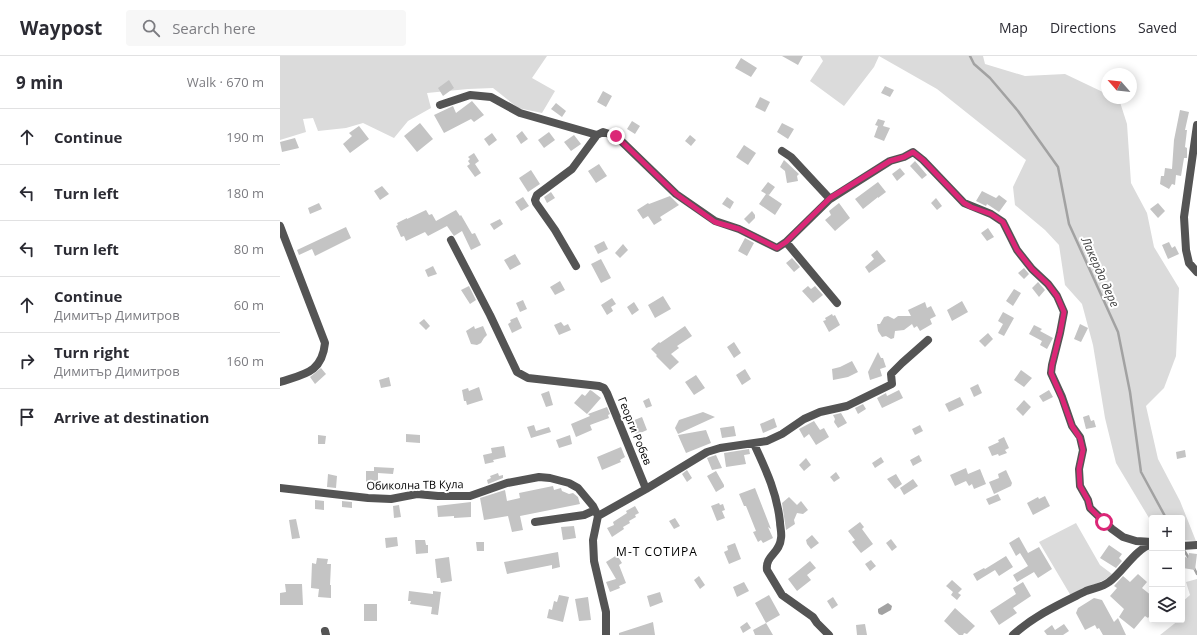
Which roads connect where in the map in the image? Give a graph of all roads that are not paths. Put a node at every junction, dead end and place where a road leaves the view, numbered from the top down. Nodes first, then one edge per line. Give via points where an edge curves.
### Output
1 (440, 105) dead end
2 (1197, 125) edge
3 (597, 135) junction
4 (782, 151) dead end
5 (830, 198) junction
6 (280, 226) edge
7 (451, 240) dead end
8 (786, 242) junction
9 (576, 266) dead end
10 (1197, 272) edge
11 (837, 303) dead end
12 (928, 340) dead end
13 (280, 382) edge
14 (754, 444) junction
15 (280, 488) edge
16 (646, 489) junction
17 (596, 513) junction
18 (535, 522) dead end
19 (1149, 543) edge
20 (1149, 545) edge
21 (1197, 545) edge
22 (1185, 546) edge
23 (606, 635) edge
24 (829, 635) edge
25 (1013, 635) edge

1 - 3 street via 470,96 491,97 520,113
2 - 10 street via 1184,217 1189,263
3 - 8 street via 603,132 618,137 676,194 715,222 739,229 777,248
3 - 9 street via 572,169 537,195 535,200
4 - 5 street via 791,157
5 - 8 street
5 - 19 street via 890,161 913,152 964,203 1003,222 1017,250 1048,284 1064,312 1051,373 1072,426 1080,438 1083,450 1079,469 1080,486 1090,508 1123,537
6 - 13 street via 325,343 324,354 316,367
7 - 16 street, Георги Робев via 517,372 528,378 604,388
8 - 11 street
12 - 14 street via 891,374 892,384 847,406 804,418 782,434
14 - 16 street via 707,452
14 - 24 street via 770,478 779,506 781,538 778,550 768,560 766,570 782,595 813,617
15 - 17 street, Обиколна ТВ Кула via 391,499 417,494 470,496 507,483 539,477 569,483 578,488
16 - 17 street
17 - 18 street
17 - 23 street via 594,561 606,612
20 - 25 street via 1108,583 1048,609
21 - 22 street

